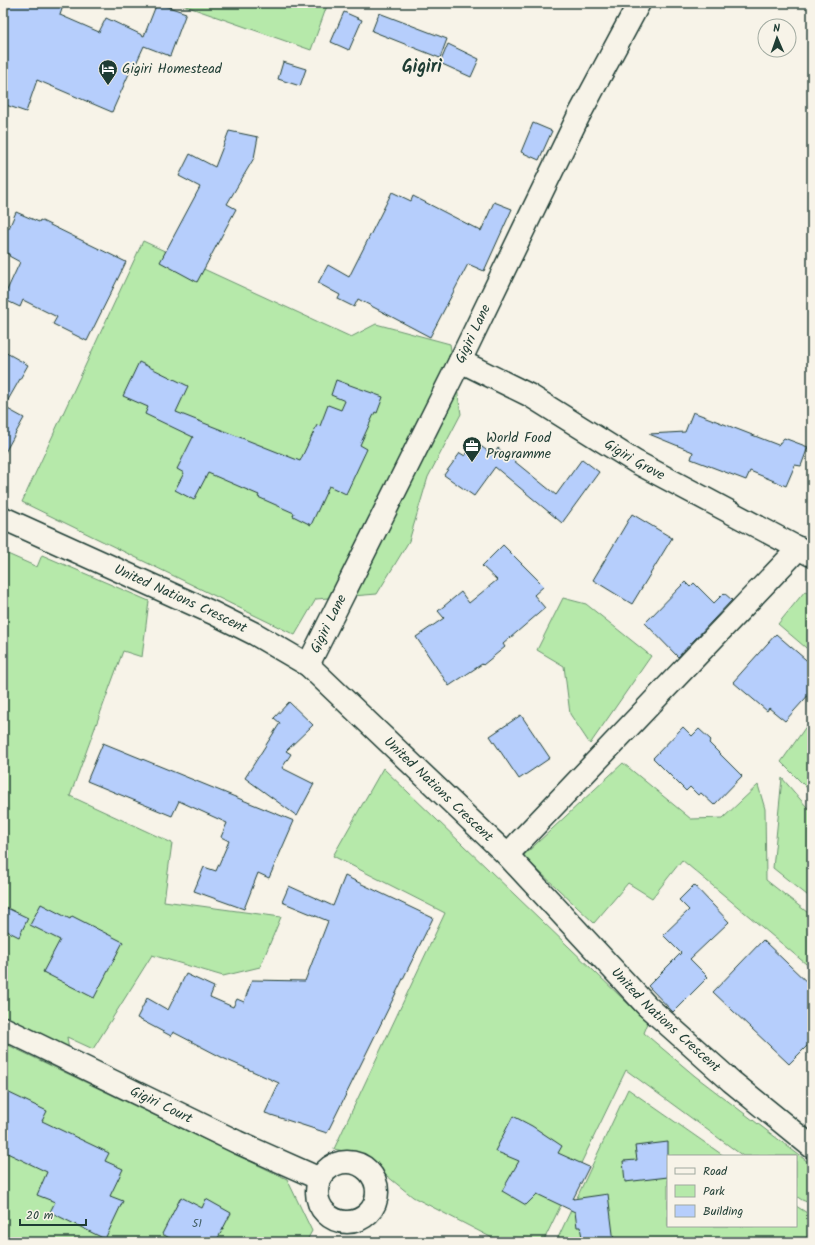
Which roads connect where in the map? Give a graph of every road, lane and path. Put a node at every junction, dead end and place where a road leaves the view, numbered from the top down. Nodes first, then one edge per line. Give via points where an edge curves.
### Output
1 (639, 3) edge
2 (460, 362) junction
3 (3, 518) edge
4 (806, 552) edge
5 (308, 664) junction
6 (507, 855) junction
7 (3, 1028) edge
8 (812, 1147) edge
9 (320, 1178) dead end

1 - 2 street, Gigiri Lane via 578,117
2 - 4 street, Gigiri Grove via 529,395 636,462
2 - 5 street, Gigiri Lane
3 - 5 street, United Nations Crescent via 255,634
4 - 6 street
5 - 6 street, United Nations Crescent
6 - 8 street, United Nations Crescent via 647,1006 731,1081
7 - 9 street, Gigiri Court via 237,1142

